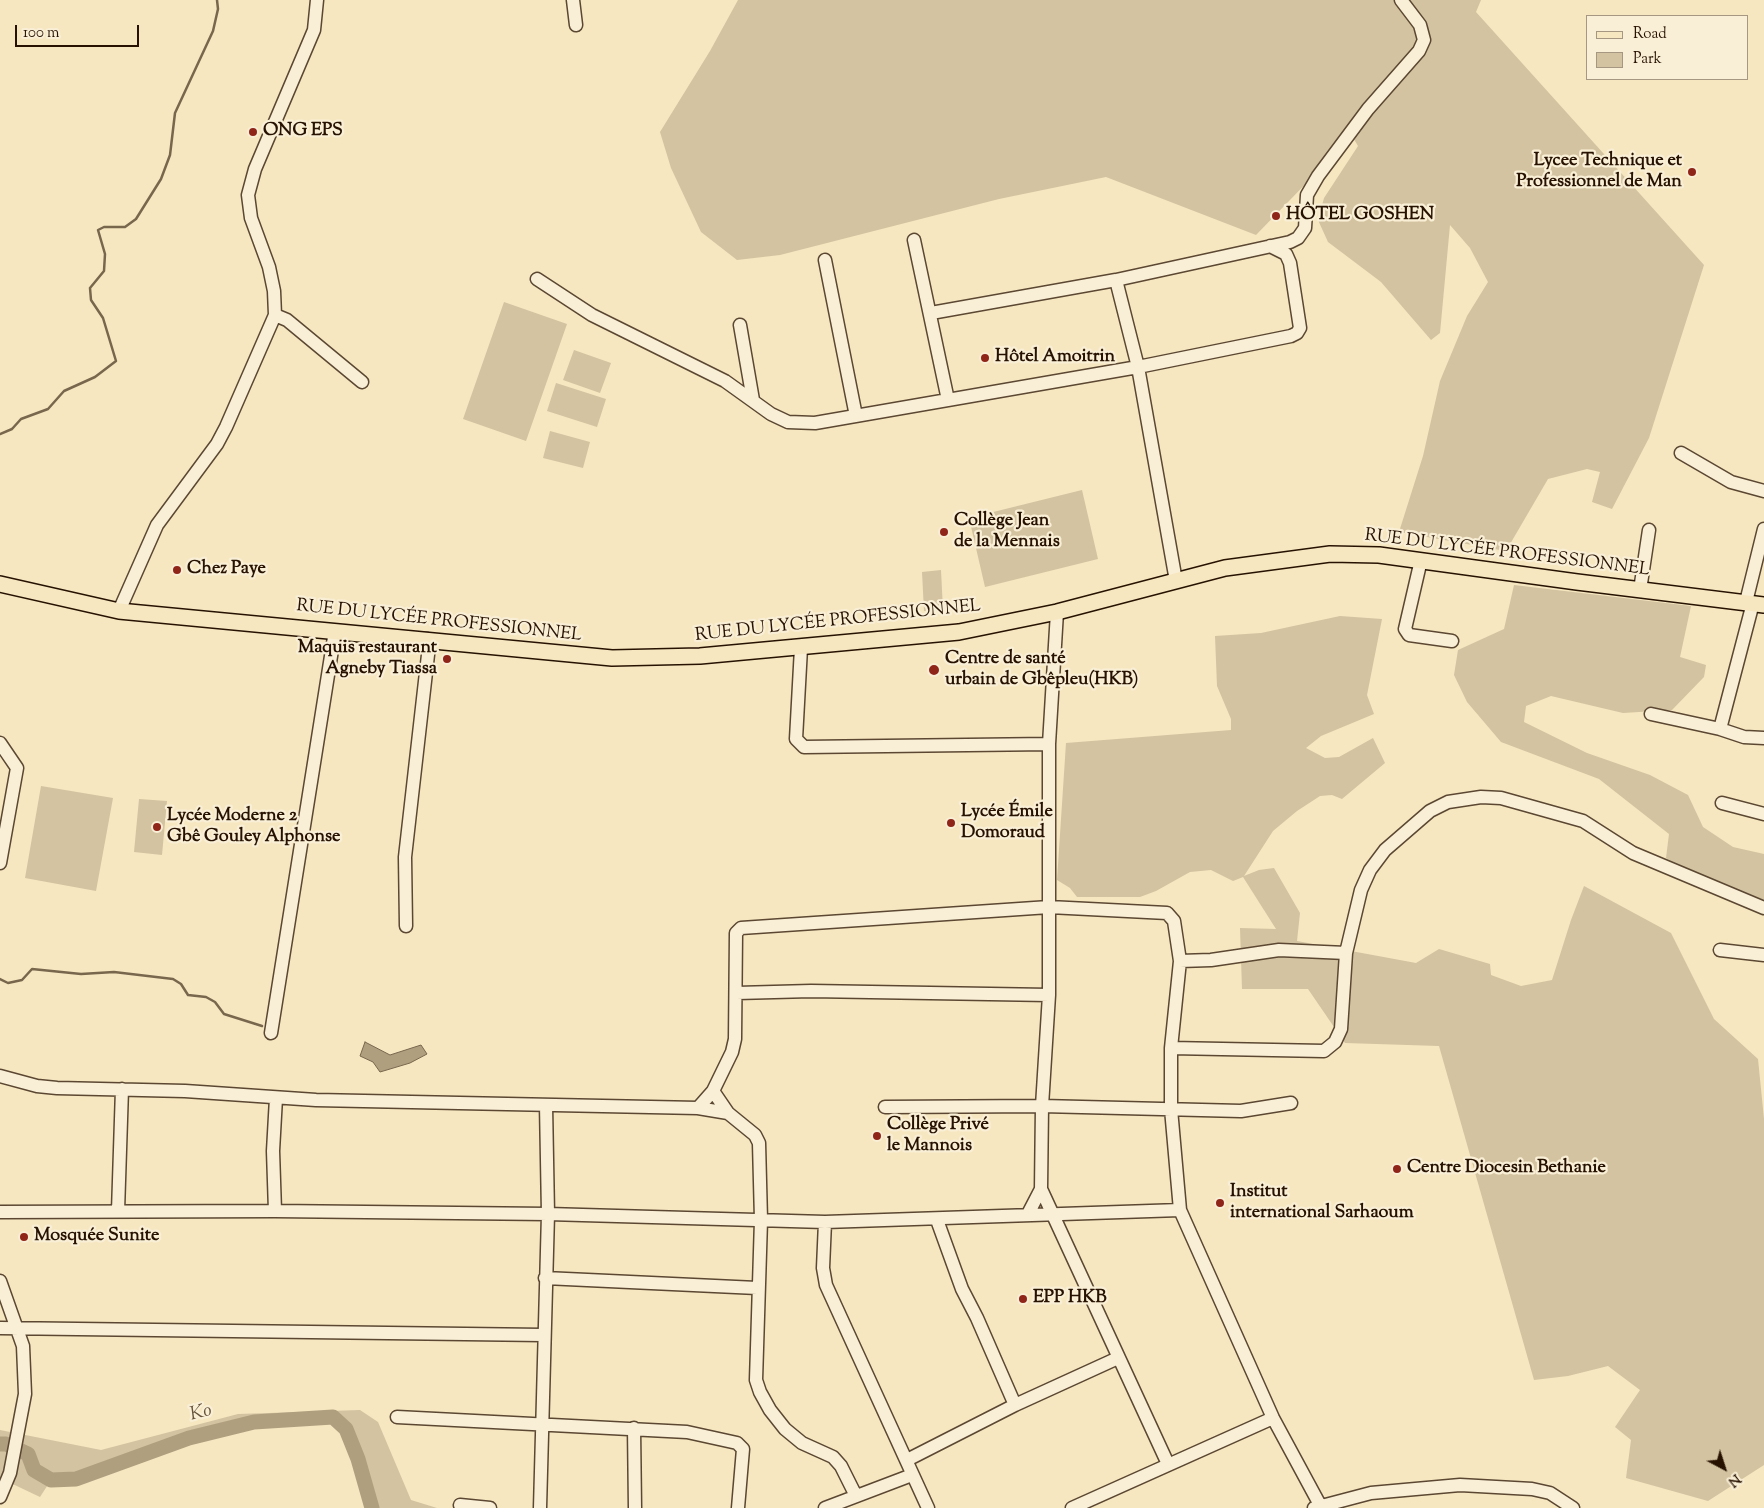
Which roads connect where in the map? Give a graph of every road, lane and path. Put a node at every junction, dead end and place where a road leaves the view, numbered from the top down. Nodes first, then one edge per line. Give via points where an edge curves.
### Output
1 (317, 0) edge
2 (573, 0) edge
3 (1401, 0) edge
4 (576, 25) dead end
5 (914, 240) dead end
6 (1270, 246) junction
7 (825, 260) dead end
8 (537, 279) dead end
9 (1116, 280) junction
10 (931, 313) junction
11 (275, 316) junction
12 (740, 326) dead end
13 (1138, 367) junction
14 (362, 382) dead end
15 (753, 400) junction
16 (948, 400) junction
17 (856, 416) junction
18 (1680, 453) dead end
19 (1764, 491) edge
20 (1764, 529) edge
21 (1649, 530) dead end
22 (1421, 560) junction
23 (1176, 581) junction
24 (0, 584) edge
25 (1640, 590) junction
26 (1755, 603) edge
27 (119, 610) junction
28 (1057, 612) junction
29 (334, 630) junction
30 (1452, 641) dead end
31 (429, 642) junction
32 (801, 648) junction
33 (1651, 714) dead end
34 (1720, 729) junction
35 (1764, 738) edge
36 (0, 743) edge
37 (1049, 744) junction
38 (1722, 803) dead end
39 (1764, 814) edge
40 (0, 863) edge
41 (1049, 907) junction
42 (1764, 908) edge
43 (406, 926) dead end
44 (1720, 950) dead end
45 (1346, 953) junction
46 (1764, 955) edge
47 (1180, 961) junction
48 (737, 993) junction
49 (1049, 994) junction
50 (270, 1033) dead end
51 (1171, 1048) junction
52 (0, 1076) edge
53 (122, 1089) junction
54 (713, 1091) junction
55 (276, 1098) junction
56 (1291, 1103) dead end
57 (546, 1105) junction
58 (1042, 1106) junction
59 (885, 1107) dead end
60 (698, 1108) junction
61 (1171, 1109) junction
62 (728, 1113) junction
63 (1041, 1188) junction
64 (1180, 1210) junction
65 (118, 1211) junction
66 (275, 1211) junction
67 (0, 1212) edge
68 (1053, 1213) junction
69 (548, 1214) junction
70 (1028, 1214) junction
71 (761, 1220) junction
72 (937, 1220) junction
73 (825, 1222) junction
74 (545, 1278) junction
75 (0, 1281) edge
76 (757, 1288) junction
77 (0, 1328) edge
78 (17, 1329) junction
79 (544, 1334) junction
80 (1118, 1358) junction
81 (1015, 1405) junction
82 (397, 1417) dead end
83 (1273, 1418) junction
84 (541, 1424) junction
85 (634, 1428) junction
86 (906, 1460) junction
87 (1168, 1464) junction
88 (912, 1475) junction
89 (856, 1496) junction
90 (0, 1497) edge
91 (460, 1506) dead end
92 (1317, 1507) edge
93 (490, 1508) edge
94 (540, 1508) edge
95 (635, 1508) edge
96 (738, 1508) edge
97 (825, 1508) edge
98 (928, 1508) edge
99 (1072, 1508) edge
100 (1573, 1508) edge

1 - 11 street via 314,30 255,170 248,195 251,218 269,268
2 - 4 street
3 - 6 street via 1420,26 1424,40 1419,51 1373,103 1318,176 1307,195 1305,228 1298,238
5 - 10 street
6 - 9 street
6 - 13 street via 1286,254 1290,263 1300,328 1297,333
7 - 17 street
8 - 15 street via 592,315 726,381
9 - 10 street
9 - 13 street
10 - 16 street
11 - 14 street via 287,320
11 - 27 street via 217,444 157,525
12 - 15 street
13 - 16 street
13 - 23 street
15 - 17 street via 788,422 815,423
16 - 17 street
18 - 19 street via 1731,482
20 - 26 street
21 - 25 street
22 - 23 main road, RUE DU LYCÉE PROFESSIONNEL via 1330,554 1225,568
22 - 25 main road, RUE DU LYCÉE PROFESSIONNEL
22 - 30 street via 1405,629 1409,635
23 - 28 main road, RUE DU LYCÉE PROFESSIONNEL
24 - 27 main road, RUE DU LYCÉE PROFESSIONNEL
25 - 26 main road, RUE DU LYCÉE PROFESSIONNEL
26 - 34 street
27 - 29 main road, RUE DU LYCÉE PROFESSIONNEL
28 - 32 main road, RUE DU LYCÉE PROFESSIONNEL via 959,632
28 - 37 street
29 - 31 main road, RUE DU LYCÉE PROFESSIONNEL
29 - 50 street
31 - 32 main road, RUE DU LYCÉE PROFESSIONNEL via 612,658 700,656
31 - 43 street via 405,858
32 - 37 street via 796,739 804,747
33 - 34 street
34 - 35 street via 1744,737
36 - 40 street via 17,768
37 - 41 street
38 - 39 street
41 - 47 street via 1167,913 1174,921
41 - 48 street via 741,928 736,933
41 - 49 street
42 - 45 street via 1633,853 1583,821 1501,798 1464,798 1430,811 1385,850 1370,870 1361,890
44 - 46 street
45 - 47 street via 1279,950
45 - 51 street via 1341,1029 1335,1042 1324,1051
47 - 51 street
48 - 49 street
48 - 54 street via 732,1052
49 - 58 street
51 - 61 street
52 - 53 street via 44,1087
53 - 55 street
53 - 65 street
54 - 60 street
54 - 62 street
55 - 57 street
55 - 66 street via 273,1152
56 - 61 street via 1241,1111
57 - 60 street
57 - 69 street
58 - 59 street
58 - 61 street
58 - 63 street
60 - 62 street
61 - 64 street
62 - 71 street via 755,1135 759,1143
63 - 68 street
63 - 70 street
64 - 68 street
64 - 83 street
65 - 66 street
65 - 67 street
66 - 69 street
68 - 70 street
68 - 80 street
69 - 71 street
69 - 74 street
70 - 72 street
71 - 73 street
71 - 76 street
72 - 73 street
72 - 81 street via 962,1289
73 - 86 street via 823,1268 826,1285
74 - 76 street
74 - 79 street
75 - 78 street
76 - 89 street via 756,1380 760,1392 785,1429 802,1443 833,1457
77 - 78 street
78 - 79 street
78 - 90 street via 23,1346 25,1394 15,1453
79 - 84 street
80 - 81 street
80 - 87 street
81 - 86 street
82 - 84 street
83 - 87 street
83 - 92 street
84 - 85 street
84 - 94 street
85 - 95 street
85 - 96 street via 687,1432 742,1445
86 - 88 street
87 - 99 street
88 - 89 street
88 - 98 street
89 - 97 street
91 - 93 street
92 - 100 street via 1371,1494 1460,1486 1532,1489 1550,1493

